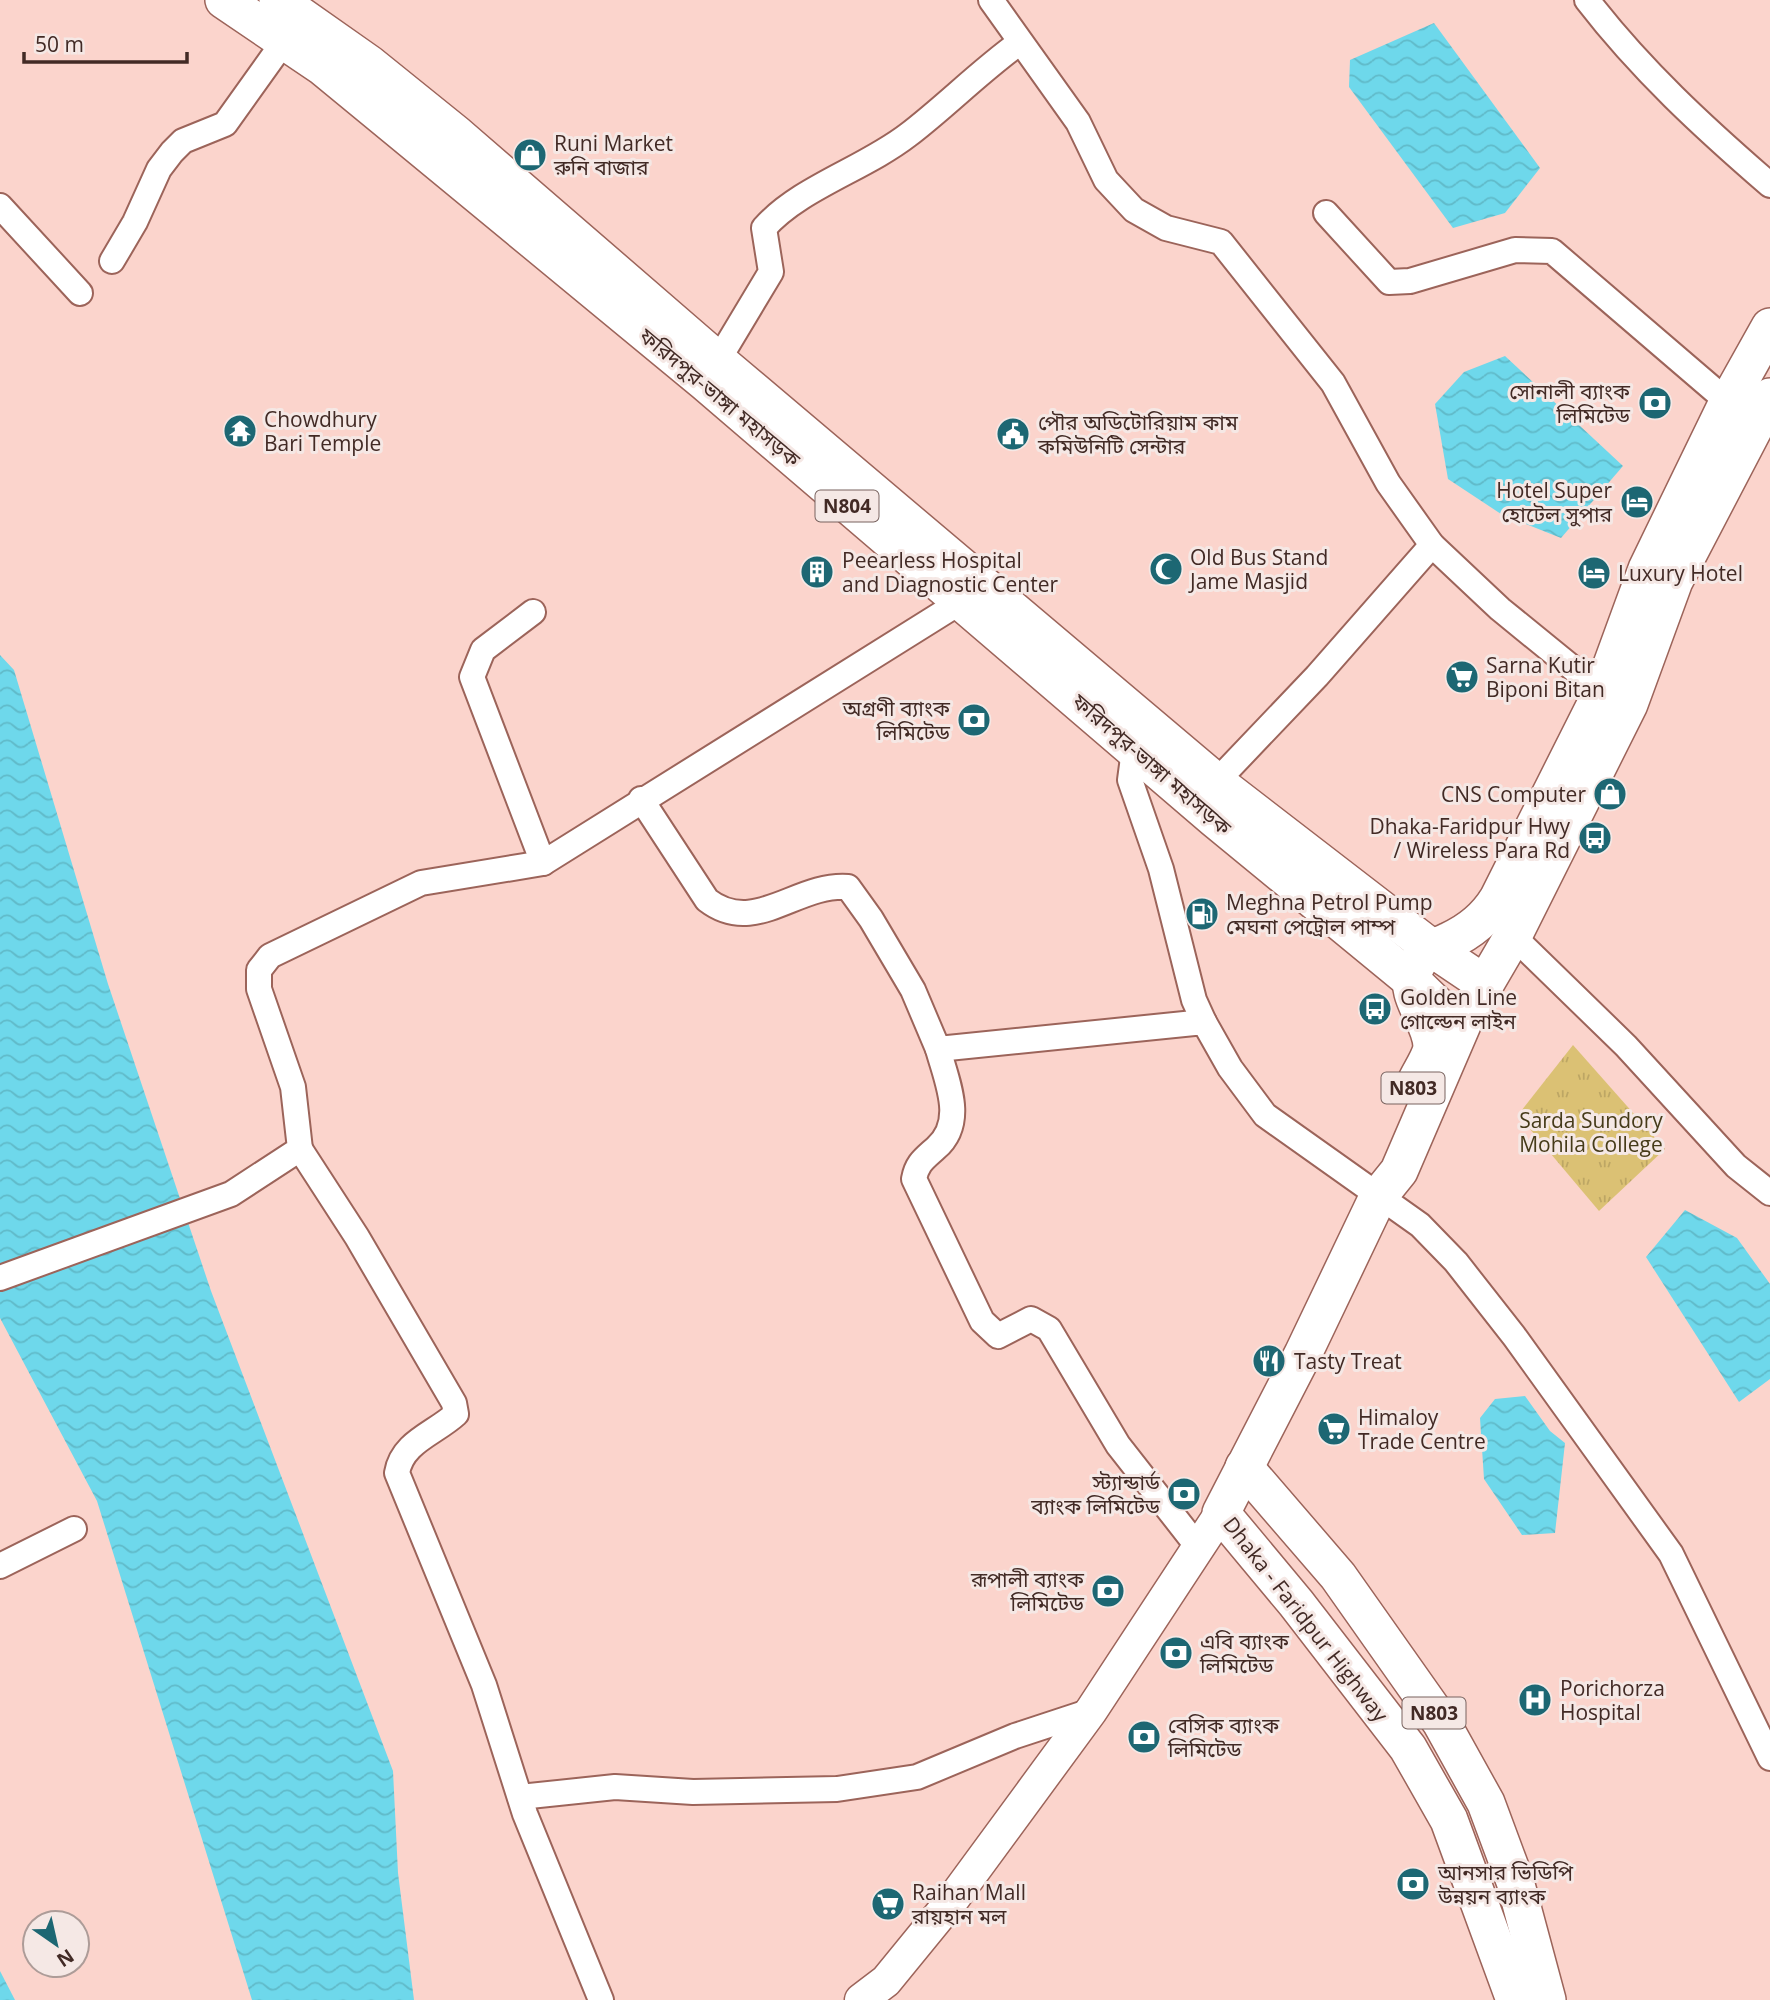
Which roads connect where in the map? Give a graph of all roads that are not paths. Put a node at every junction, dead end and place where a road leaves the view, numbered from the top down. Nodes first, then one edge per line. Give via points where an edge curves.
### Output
1 (224, 0) edge
2 (278, 0) edge
3 (991, 0) edge
4 (1587, 0) edge
5 (285, 40) junction
6 (1019, 43) junction
7 (360, 77) junction
8 (1770, 185) edge
9 (0, 206) edge
10 (1326, 213) dead end
11 (112, 261) dead end
12 (80, 293) dead end
13 (1770, 327) edge
14 (711, 371) junction
15 (1770, 397) edge
16 (1728, 402) junction
17 (1432, 545) junction
18 (970, 591) junction
19 (533, 612) dead end
20 (1616, 698) junction
21 (1134, 750) junction
22 (1216, 782) junction
23 (641, 799) junction
24 (1266, 840) junction
25 (543, 863) junction
26 (1513, 936) junction
27 (1430, 947) junction
28 (1411, 980) junction
29 (1485, 984) junction
30 (1464, 1020) junction
31 (1204, 1022) junction
32 (938, 1049) junction
33 (300, 1149) junction
34 (1770, 1192) edge
35 (1378, 1197) junction
36 (0, 1278) edge
37 (1244, 1467) junction
38 (1221, 1513) junction
39 (74, 1529) dead end
40 (1198, 1547) junction
41 (0, 1566) edge
42 (1091, 1711) junction
43 (1770, 1758) edge
44 (520, 1797) junction
45 (601, 2000) edge
46 (861, 2000) edge
47 (1515, 2000) edge
48 (1547, 2000) edge

1 - 5 highway, ফরিদপুর-ভাঙ্গা মহাসড়ক / N804
2 - 7 highway, ফরিদপুর-ভাঙ্গা মহাসড়ক / N804
3 - 6 street
4 - 8 street via 1623,46 1688,114
5 - 7 highway, ফরিদপুর-ভাঙ্গা মহাসড়ক / N804
5 - 11 street via 225,124 183,141 172,152
6 - 14 street via 907,136 779,211 764,228 771,272
6 - 17 street via 1078,122 1106,180 1134,210 1166,228 1221,242 1240,264 1333,383 1388,483
7 - 14 highway, ফরিদপুর-ভাঙ্গা মহাসড়ক / N804
9 - 12 street
10 - 16 street via 1389,282 1410,281 1515,250 1552,251
13 - 16 highway, N803
14 - 18 highway, ফরিদপুর-ভাঙ্গা মহাসড়ক / N804
15 - 20 highway, N803
16 - 20 highway, N803 via 1647,569
17 - 20 street via 1500,609
17 - 22 street
18 - 21 highway, ফরিদপুর-ভাঙ্গা মহাসড়ক / N804
18 - 22 highway, ফরিদপুর-ভাঙ্গা মহাসড়ক / N804
18 - 23 street
19 - 25 street via 483,650 472,677
20 - 26 highway, N803
20 - 27 highway, N803 via 1494,906 1478,923
21 - 24 highway, ফরিদপুর-ভাঙ্গা মহাসড়ক / N804
21 - 31 street via 1130,780 1161,869 1194,1000
22 - 24 highway, ফরিদপুর-ভাঙ্গা মহাসড়ক / N804
23 - 25 street
23 - 32 street via 706,900 722,912 739,916 820,889 848,887 913,990
24 - 27 highway, ফরিদপুর-ভাঙ্গা মহাসড়ক / N804
24 - 28 highway, ফরিদপুর-ভাঙ্গা মহাসড়ক / N804
25 - 33 street via 421,883 270,956 259,970 259,989 293,1087
26 - 29 highway, N803
26 - 34 street via 1626,1046 1736,1166
27 - 28 highway
27 - 29 highway, ফরিদপুর-ভাঙ্গা মহাসড়ক / N804
28 - 30 highway, ফরিদপুর-ভাঙ্গা মহাসড়ক / N804 via 1444,1012
28 - 35 highway, Dhaka - Faridpur Highway / N803 via 1432,1048 1378,1165
29 - 30 highway, N803
30 - 35 highway, Dhaka - Faridpur Highway / N803 via 1399,1171
31 - 32 street
31 - 35 street via 1265,1115
32 - 40 street via 954,1116 951,1130 916,1167 915,1179 982,1321 998,1336 1031,1319 1049,1329 1118,1445
33 - 36 street via 231,1194
33 - 44 street via 454,1403 456,1415 409,1447 399,1459 397,1473 484,1685
35 - 37 highway, Dhaka - Faridpur Highway / N803
35 - 43 street via 1420,1225 1456,1262 1604,1457 1671,1554
37 - 38 highway, Dhaka - Faridpur Highway / N803
37 - 48 highway, N803 via 1338,1576 1441,1722 1486,1803 1515,1881
38 - 40 main road
38 - 47 highway, Dhaka - Faridpur Highway / N803 via 1408,1748 1449,1820
39 - 41 street
40 - 42 main road
42 - 44 street via 916,1777 837,1789 693,1792 615,1787
42 - 46 main road via 953,1899 886,1981
44 - 45 street

